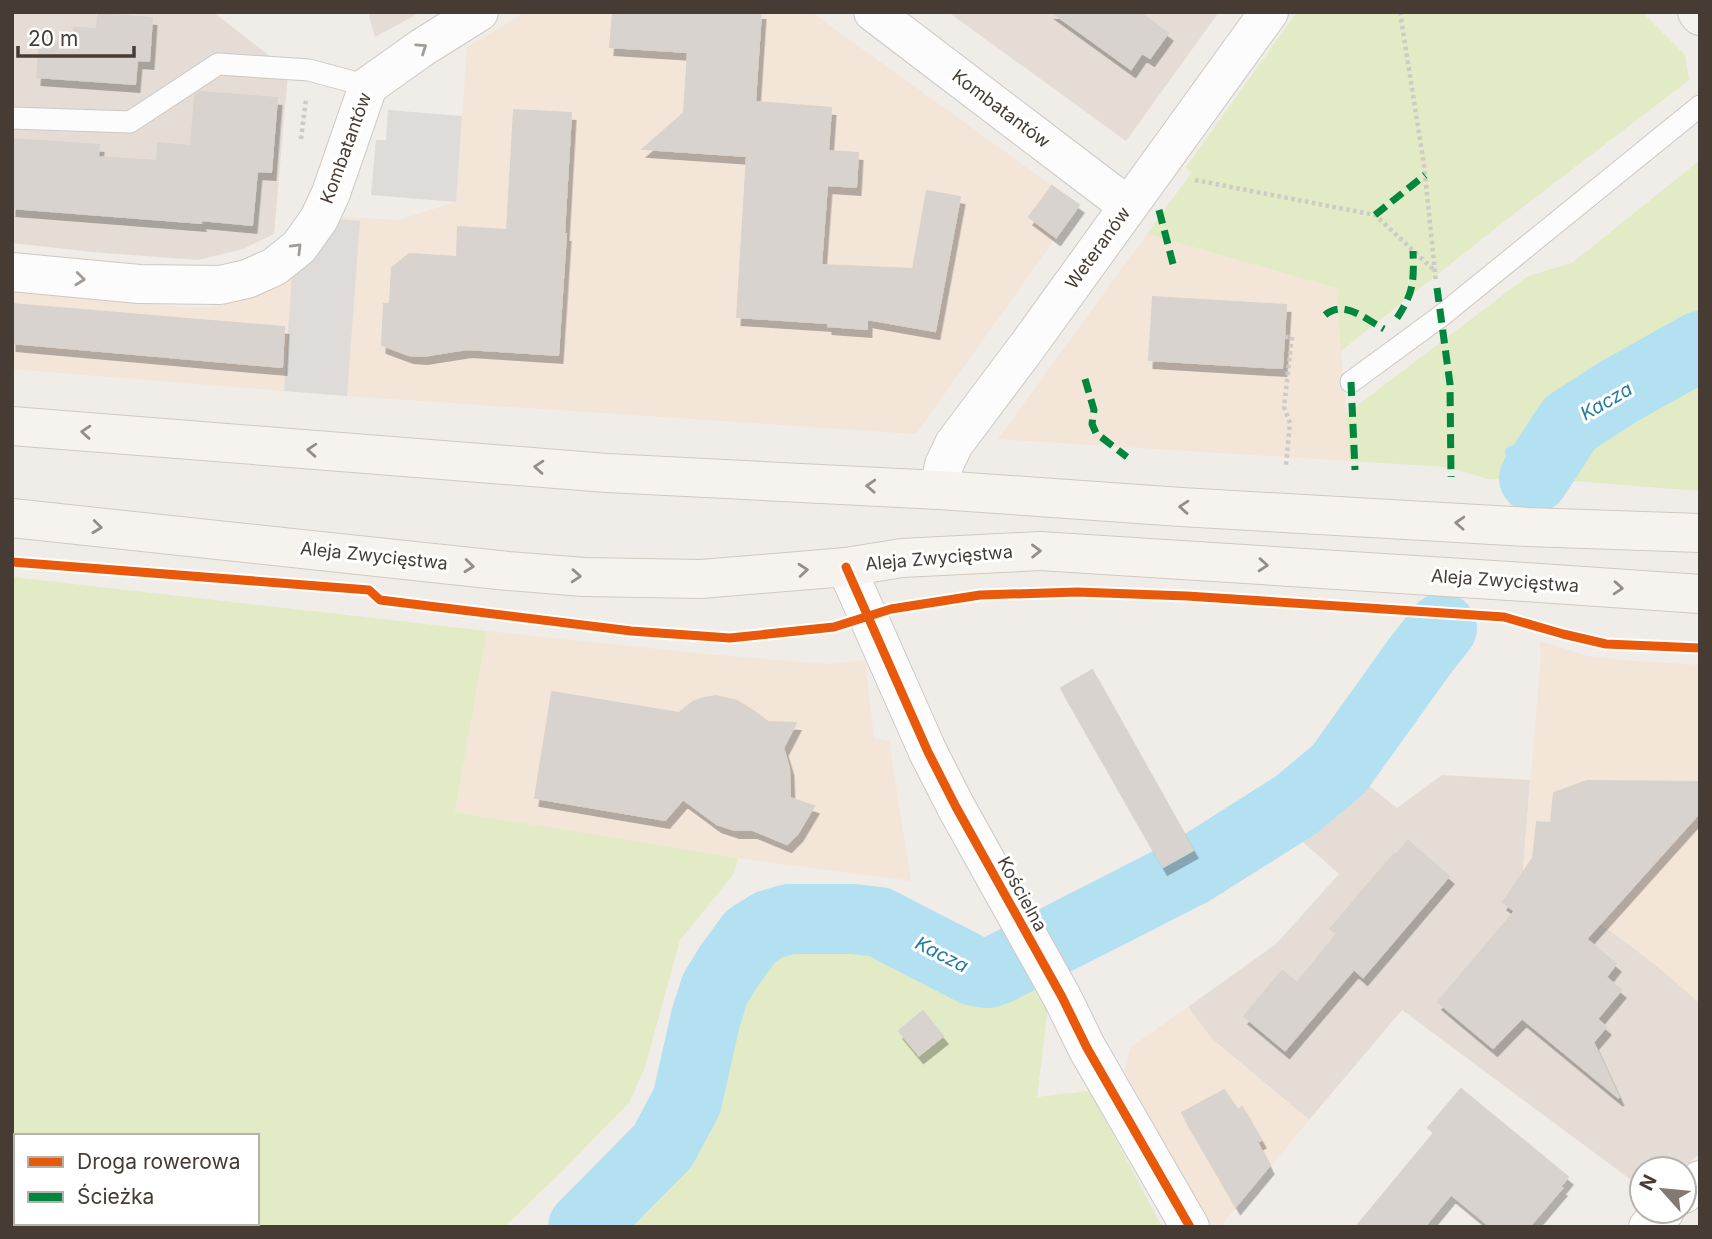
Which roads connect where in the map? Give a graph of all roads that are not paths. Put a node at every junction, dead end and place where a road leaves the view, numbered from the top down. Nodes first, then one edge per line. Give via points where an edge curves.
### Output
1 (479, 12) edge
2 (873, 12) edge
3 (1269, 12) edge
4 (368, 86) junction
5 (1700, 106) edge
6 (12, 118) edge
7 (1128, 206) junction
8 (12, 272) edge
9 (1350, 382) dead end
10 (12, 426) edge
11 (939, 490) junction
12 (12, 518) edge
13 (1700, 533) edge
14 (846, 567) junction
15 (1700, 594) edge
16 (1189, 1227) edge

4 -> 1 street, Kombatantów
2 - 7 street, Kombatantów
3 - 7 street, Weteranów
4 - 6 lane via 309,70 218,64 130,122
8 -> 4 street, Kombatantów via 139,284 220,285 274,268 299,247 319,219
5 - 9 lane via 1441,316
7 - 11 street, Weteranów via 954,444
11 -> 10 main road via 607,473
13 -> 11 main road
12 -> 14 main road, Aleja Zwycięstwa via 584,577 701,579
14 -> 15 main road, Aleja Zwycięstwa via 902,558 1040,551
14 - 16 street, Kościelna via 956,807

